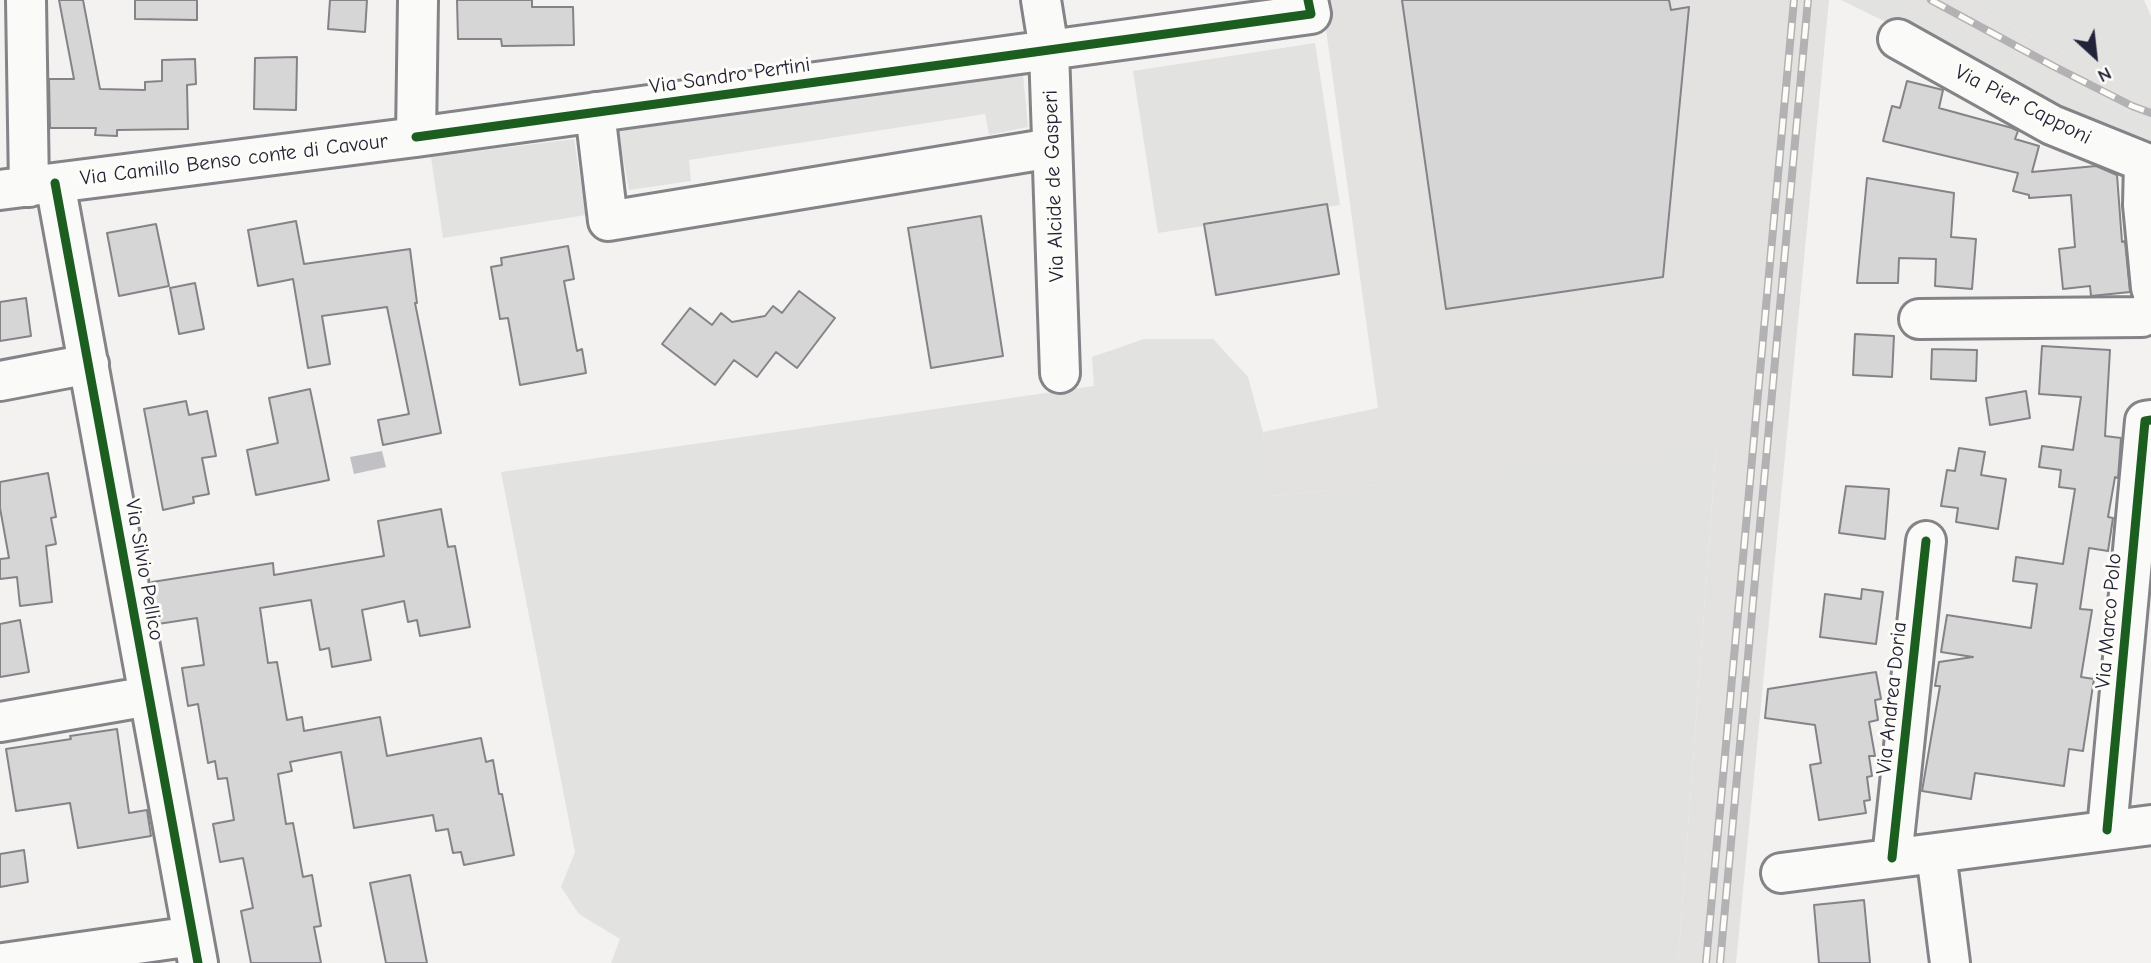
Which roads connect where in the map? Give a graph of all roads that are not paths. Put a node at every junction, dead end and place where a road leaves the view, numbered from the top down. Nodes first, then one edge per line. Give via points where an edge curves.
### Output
1 (26, 0) edge
2 (418, 0) edge
3 (1041, 0) edge
4 (1308, 0) edge
5 (1898, 39) dead end
6 (1049, 50) junction
7 (595, 112) junction
8 (416, 137) junction
9 (1052, 148) junction
10 (2148, 164) edge
11 (28, 187) edge
12 (2151, 288) edge
13 (2151, 306) edge
14 (1919, 319) dead end
15 (89, 365) junction
16 (1060, 373) dead end
17 (0, 381) edge
18 (2151, 420) edge
19 (1926, 541) dead end
20 (149, 696) junction
21 (0, 722) edge
22 (2151, 825) edge
23 (2107, 830) junction
24 (1936, 853) junction
25 (1892, 858) junction
26 (1781, 873) dead end
27 (196, 949) edge
28 (3, 963) edge
29 (1950, 963) edge

1 - 11 street, Via Silvio Pellico
2 - 8 street, Via Camillo Benso conte di Cavour
3 - 6 street, Via Alcide de Gasperi
4 - 6 street, Via Sandro Pertini via 1311,14
5 - 10 street, Via Pier Capponi via 2052,124
6 - 7 street, Via Sandro Pertini
6 - 9 street, Via Alcide de Gasperi
7 - 8 street, Via Sandro Pertini
7 - 9 street via 608,221
8 - 11 street, Via Camillo Benso conte di Cavour
9 - 16 street, Via Alcide de Gasperi
10 - 12 street via 2143,205
11 - 15 street, Via Silvio Pellico
13 - 14 street via 2142,317
15 - 17 street
15 - 20 street, Via Silvio Pellico
18 - 23 street, Via Marco Polo via 2145,421
19 - 25 street, Via Andrea Doria
20 - 21 street
20 - 27 street, Via Silvio Pellico
22 - 23 street
23 - 24 street
24 - 25 street
24 - 29 street
25 - 26 street
27 - 28 street

